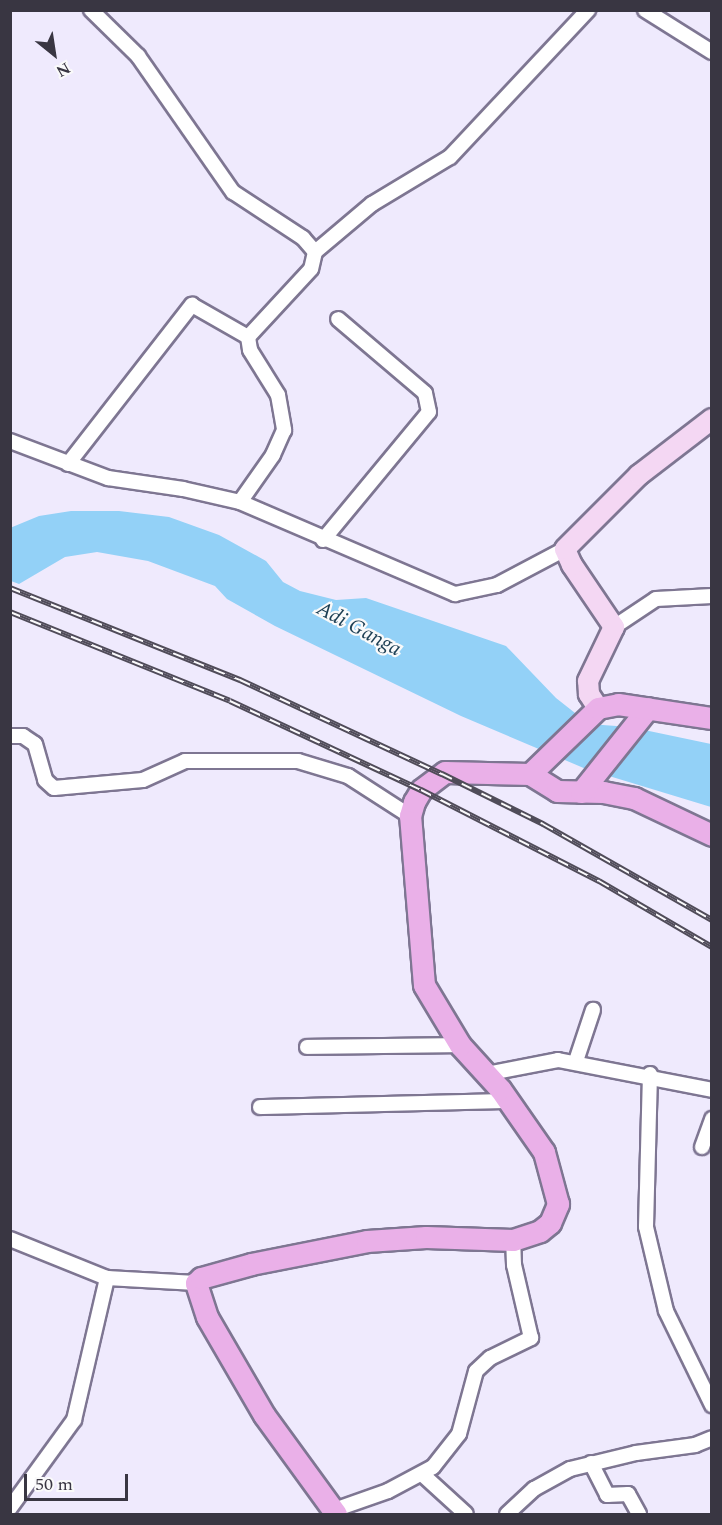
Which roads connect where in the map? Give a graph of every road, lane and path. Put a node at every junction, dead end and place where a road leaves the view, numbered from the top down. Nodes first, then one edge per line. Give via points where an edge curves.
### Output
1 (91, 10) edge
2 (588, 10) edge
3 (645, 10) edge
4 (711, 52) edge
5 (315, 252) junction
6 (338, 319) dead end
7 (248, 337) junction
8 (711, 419) edge
9 (10, 441) edge
10 (68, 464) junction
11 (240, 502) junction
12 (323, 540) junction
13 (565, 549) junction
14 (711, 596) edge
15 (614, 627) junction
16 (648, 708) junction
17 (594, 713) junction
18 (711, 718) edge
19 (10, 736) edge
20 (530, 774) junction
21 (585, 787) junction
22 (410, 816) junction
23 (711, 835) edge
24 (594, 1010) dead end
25 (460, 1045) junction
26 (307, 1047) dead end
27 (576, 1061) junction
28 (486, 1074) junction
29 (650, 1074) junction
30 (711, 1090) edge
31 (508, 1101) junction
32 (260, 1107) dead end
33 (711, 1119) edge
34 (702, 1147) dead end
35 (10, 1239) edge
36 (513, 1240) junction
37 (108, 1278) junction
38 (196, 1283) junction
39 (711, 1405) edge
40 (711, 1438) edge
41 (591, 1463) junction
42 (422, 1474) junction
43 (10, 1508) edge
44 (335, 1512) edge
45 (466, 1515) edge
46 (507, 1515) edge
47 (639, 1515) edge

1 - 5 street via 138,56 233,192 303,238
2 - 5 street via 450,157 372,204
3 - 4 street
5 - 7 street via 311,268
6 - 12 street via 425,393 429,412
7 - 10 street via 192,305
7 - 11 street via 249,350 278,395 284,430 278,448
8 - 13 main road via 639,475
9 - 10 street
10 - 11 street via 108,478
11 - 12 street
12 - 13 street via 455,594 496,585
13 - 15 main road
14 - 15 street via 656,599
15 - 17 main road via 588,681
16 - 17 main road via 618,705
16 - 18 main road
16 - 21 main road
17 - 20 main road
19 - 22 street via 22,736 35,744 45,780 54,788 142,780 185,761 297,761 323,765 348,776
20 - 21 main road via 557,791
20 - 22 main road via 442,774 421,790
21 - 23 main road via 634,798
22 - 25 main road via 424,985
24 - 27 street
25 - 26 street
25 - 28 main road
27 - 28 street via 540,1062
27 - 29 street
28 - 31 main road
29 - 30 street
29 - 39 street via 646,1227 666,1311
31 - 32 street
31 - 36 main road via 544,1152 558,1204 550,1222 540,1231
33 - 34 street
35 - 37 street
36 - 38 main road via 377,1240 251,1264 201,1278
36 - 42 street via 514,1265 531,1338 490,1358 476,1371 459,1434 442,1458
37 - 38 street
37 - 43 street via 74,1420
38 - 44 main road via 207,1317 264,1415
40 - 41 street via 695,1445
41 - 46 street via 570,1469 534,1489
41 - 47 street via 607,1495 628,1494
42 - 44 street
42 - 45 street

